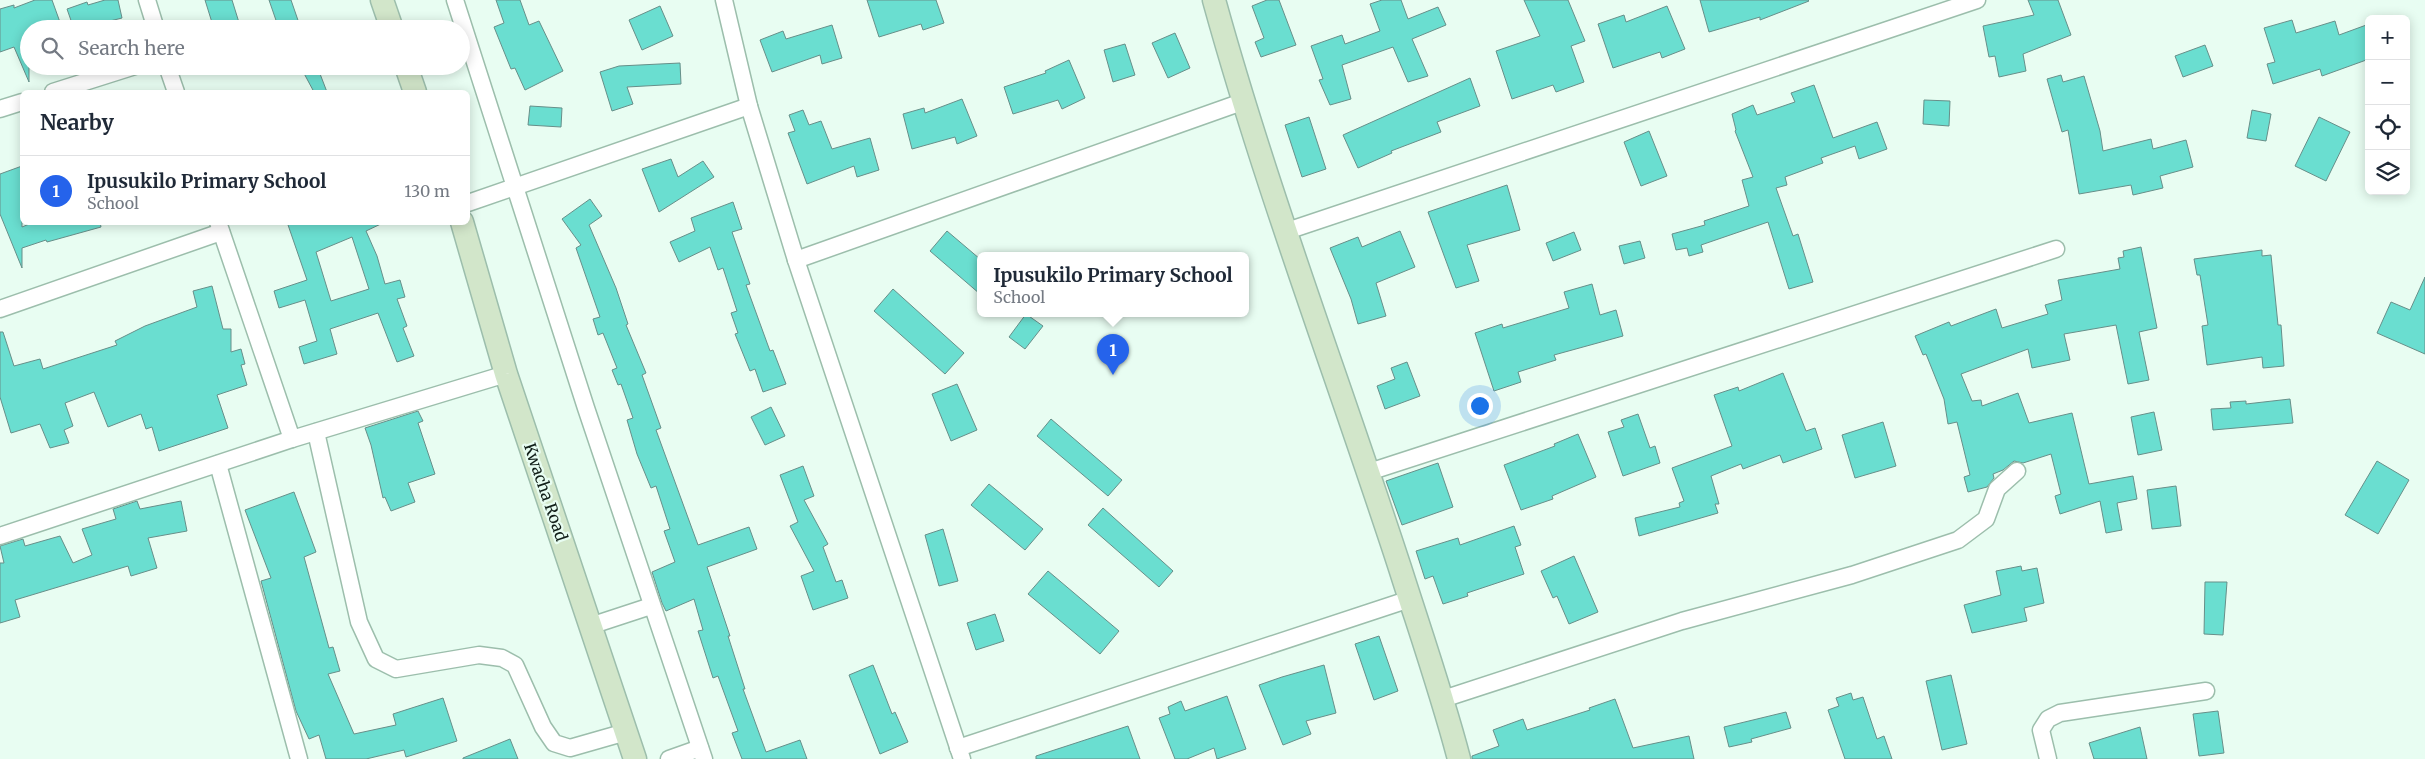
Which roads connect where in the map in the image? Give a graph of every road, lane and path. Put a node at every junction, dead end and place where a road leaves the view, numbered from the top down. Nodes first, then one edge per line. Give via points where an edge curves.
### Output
1 (147, 0) edge
2 (382, 0) edge
3 (455, 0) edge
4 (724, 0) edge
5 (1214, 0) edge
6 (1977, 0) edge
7 (153, 20) edge
8 (389, 20) edge
9 (461, 20) edge
10 (470, 46) edge
11 (107, 75) edge
12 (170, 75) edge
13 (409, 75) edge
14 (59, 90) edge
15 (175, 90) edge
16 (415, 90) edge
17 (1242, 102) junction
18 (20, 103) edge
19 (749, 106) junction
20 (0, 109) edge
21 (515, 185) junction
22 (470, 202) edge
23 (463, 225) edge
24 (219, 227) edge
25 (1287, 230) junction
26 (2056, 249) dead end
27 (796, 260) junction
28 (0, 309) edge
29 (506, 374) junction
30 (316, 432) junction
31 (292, 439) junction
32 (218, 464) junction
33 (2017, 471) dead end
34 (1369, 472) junction
35 (0, 536) edge
36 (1410, 599) junction
37 (651, 606) junction
38 (590, 626) junction
39 (2206, 691) dead end
40 (1443, 699) junction
41 (626, 732) junction
42 (960, 753) edge
43 (702, 754) edge
44 (299, 759) edge
45 (635, 759) edge
46 (669, 759) edge
47 (1459, 759) edge
48 (2048, 759) edge

1 - 7 street
2 - 8 street
3 - 9 street
4 - 19 street
5 - 17 street
6 - 25 street
10 - 21 street
11 - 14 street
12 - 15 street
13 - 16 street
17 - 25 street
17 - 27 street
18 - 20 street
19 - 21 street
19 - 27 street
21 - 22 street
21 - 37 street
23 - 29 street, Kwacha Road
24 - 28 street
24 - 31 street
25 - 34 street
26 - 34 street
27 - 42 street
29 - 30 street
29 - 38 street, Kwacha Road
30 - 31 street
30 - 41 street via 359,622 376,658 396,669 479,656 502,658 515,665 543,727 554,743 570,748
31 - 32 street
32 - 35 street
32 - 44 street
33 - 40 street via 1997,489 1986,519 1958,540 1852,574 1682,621
34 - 36 street
36 - 40 street
36 - 42 street
37 - 38 street
37 - 43 street
38 - 41 street, Kwacha Road
39 - 48 street via 2060,713 2048,719 2041,730
40 - 47 street
41 - 45 street, Kwacha Road
43 - 46 street

